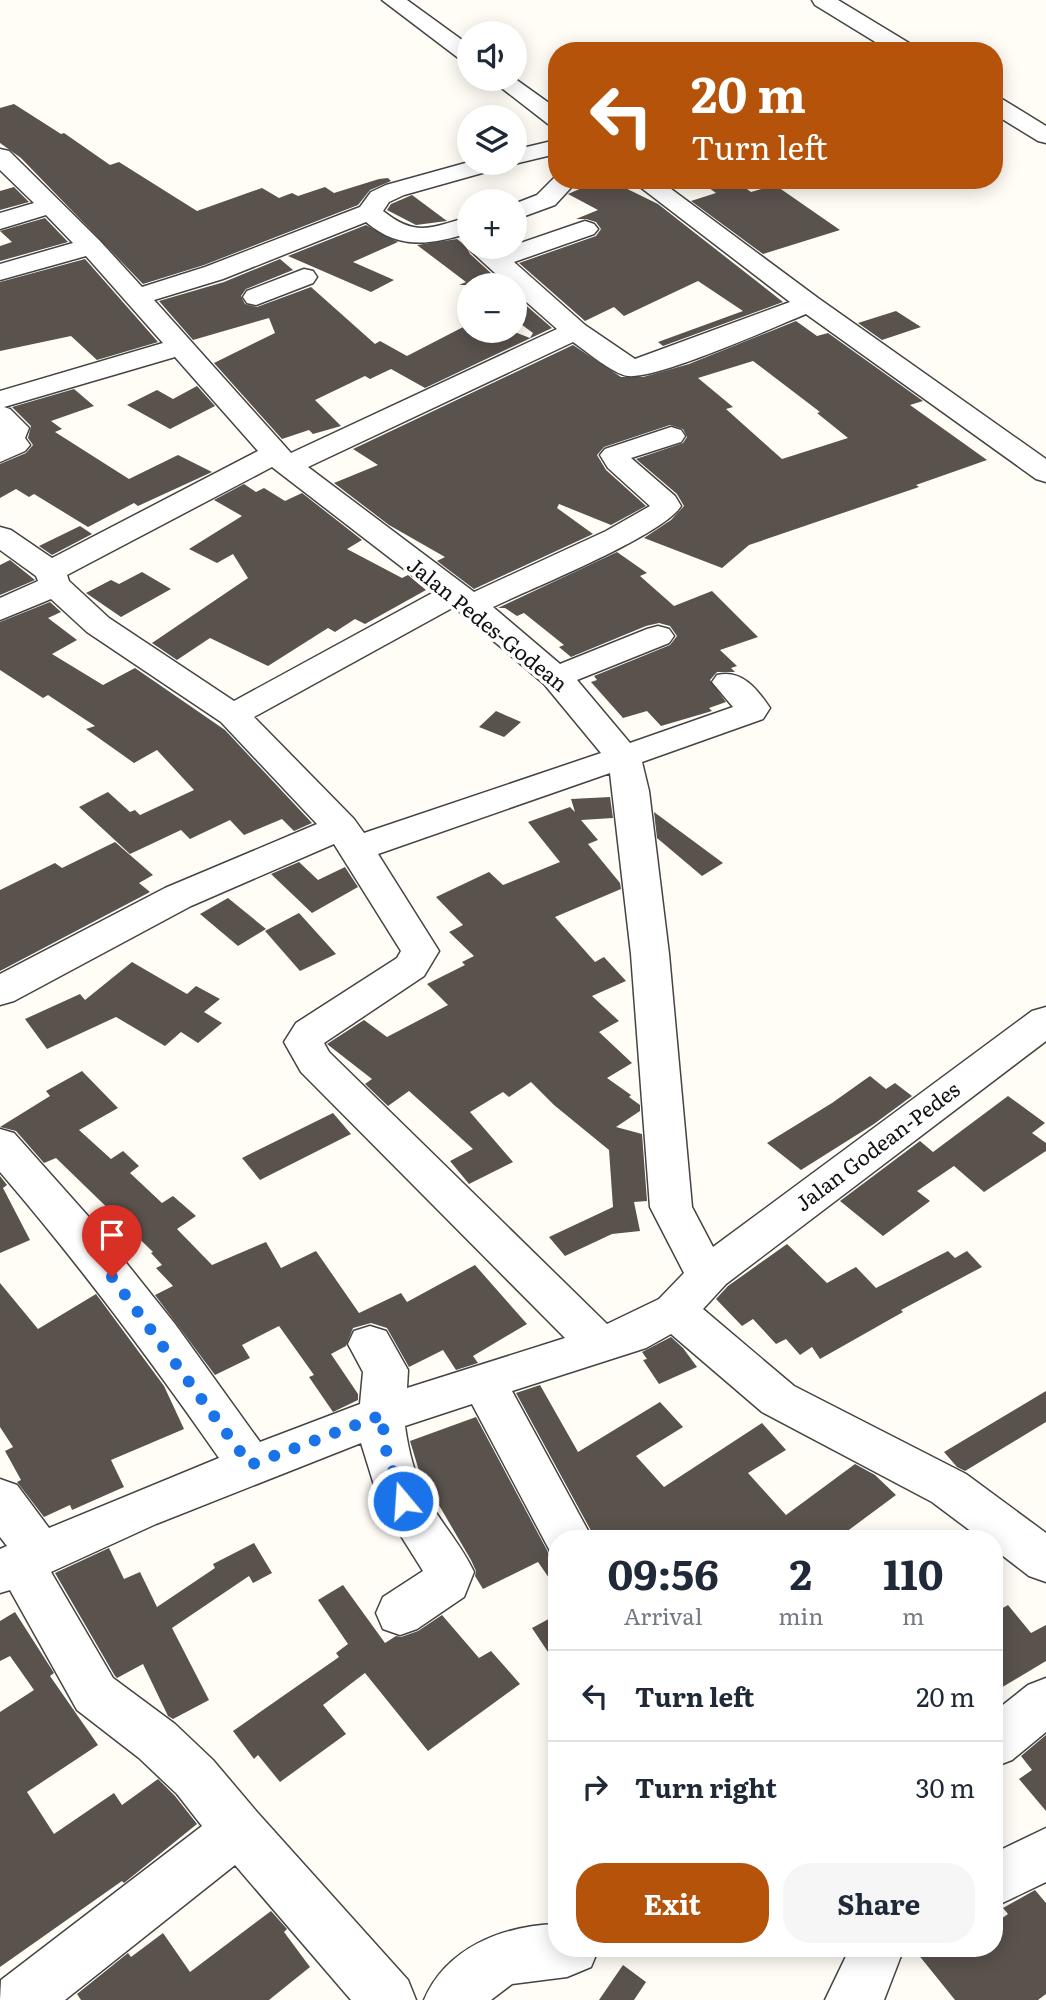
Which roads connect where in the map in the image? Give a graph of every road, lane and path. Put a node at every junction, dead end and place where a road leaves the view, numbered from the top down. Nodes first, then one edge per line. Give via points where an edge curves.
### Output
1 (393, 0) edge
2 (823, 0) edge
3 (891, 42) edge
4 (457, 46) edge
5 (519, 91) edge
6 (1003, 110) edge
7 (548, 112) edge
8 (1046, 136) edge
9 (548, 149) edge
10 (527, 154) edge
11 (6, 170) edge
12 (457, 173) edge
13 (557, 189) edge
14 (655, 189) edge
15 (51, 206) junction
16 (527, 208) edge
17 (369, 212) junction
18 (0, 221) edge
19 (585, 229) dead end
20 (457, 232) edge
21 (527, 243) edge
22 (91, 246) junction
23 (250, 259) junction
24 (495, 259) edge
25 (0, 272) edge
26 (137, 297) junction
27 (256, 297) dead end
28 (809, 304) junction
29 (575, 331) junction
30 (180, 347) junction
31 (0, 400) edge
32 (0, 415) edge
33 (671, 436) dead end
34 (0, 453) edge
35 (281, 460) junction
36 (1046, 473) edge
37 (0, 536) edge
38 (52, 578) junction
39 (462, 600) junction
40 (0, 610) edge
41 (658, 636) dead end
42 (556, 677) junction
43 (729, 682) dead end
44 (233, 715) junction
45 (624, 758) junction
46 (349, 837) junction
47 (0, 991) edge
48 (1046, 1021) edge
49 (0, 1144) edge
50 (710, 1272) junction
51 (674, 1311) junction
52 (370, 1344) dead end
53 (600, 1345) junction
54 (484, 1382) junction
55 (382, 1415) junction
56 (250, 1465) junction
57 (0, 1499) edge
58 (564, 1530) edge
59 (1046, 1561) edge
60 (20, 1563) edge
61 (400, 1613) dead end
62 (1046, 1701) edge
63 (1003, 1736) edge
64 (238, 1830) junction
65 (1046, 1854) edge
66 (1003, 1876) edge
67 (548, 1953) edge
68 (48, 1992) edge
69 (388, 2000) edge
70 (452, 2000) edge

1 - 4 street
2 - 3 street
5 - 7 street
6 - 8 street
9 - 10 street
11 - 15 street, Jalan Pedes-Godean
12 - 17 street via 395,190 380,198
13 - 16 street via 546,200
14 - 28 street
15 - 18 street
15 - 22 street, Jalan Pedes-Godean
17 - 20 street via 410,238
17 - 23 street
19 - 21 street
22 - 25 street
22 - 26 street, Jalan Pedes-Godean
23 - 26 street
23 - 27 street via 299,279
24 - 29 street
26 - 30 street, Jalan Pedes-Godean
28 - 29 street via 635,368
28 - 36 street
29 - 35 street
30 - 31 street
30 - 35 street, Jalan Pedes-Godean
32 - 34 street via 15,428 11,438 15,445
33 - 39 street via 615,455 666,506 663,511 624,533
35 - 38 street
35 - 39 street, Jalan Pedes-Godean
37 - 38 street
38 - 40 street
38 - 44 street via 98,625
39 - 42 street, Jalan Pedes-Godean
39 - 44 street
41 - 42 street
42 - 45 street, Jalan Pedes-Godean
43 - 45 street via 753,708 751,712
44 - 46 street
45 - 46 street via 444,820
45 - 50 street, Jalan Pedes-Godean via 632,791 650,954 671,1207 697,1259
46 - 47 street via 178,897
46 - 53 street via 420,951 411,967 310,1032 304,1042 308,1052
48 - 50 street, Jalan Godean-Pedes
49 - 56 street via 159,1337
50 - 51 street, Jalan Godean-Pedes
51 - 53 street, Jalan Godean-Pedes
51 - 59 street via 778,1399 949,1488
52 - 55 street via 386,1370
53 - 54 street, Jalan Godean-Pedes
54 - 55 street, Jalan Godean-Pedes
54 - 58 street
55 - 56 street, Jalan Godean-Pedes
55 - 61 street via 385,1447 403,1501 450,1572 447,1582
56 - 60 street, Jalan Godean-Pedes
57 - 60 street
60 - 64 street via 95,1694 195,1777
62 - 63 street
64 - 68 street
64 - 69 street
65 - 66 street
67 - 70 street via 530,1953 485,1967

